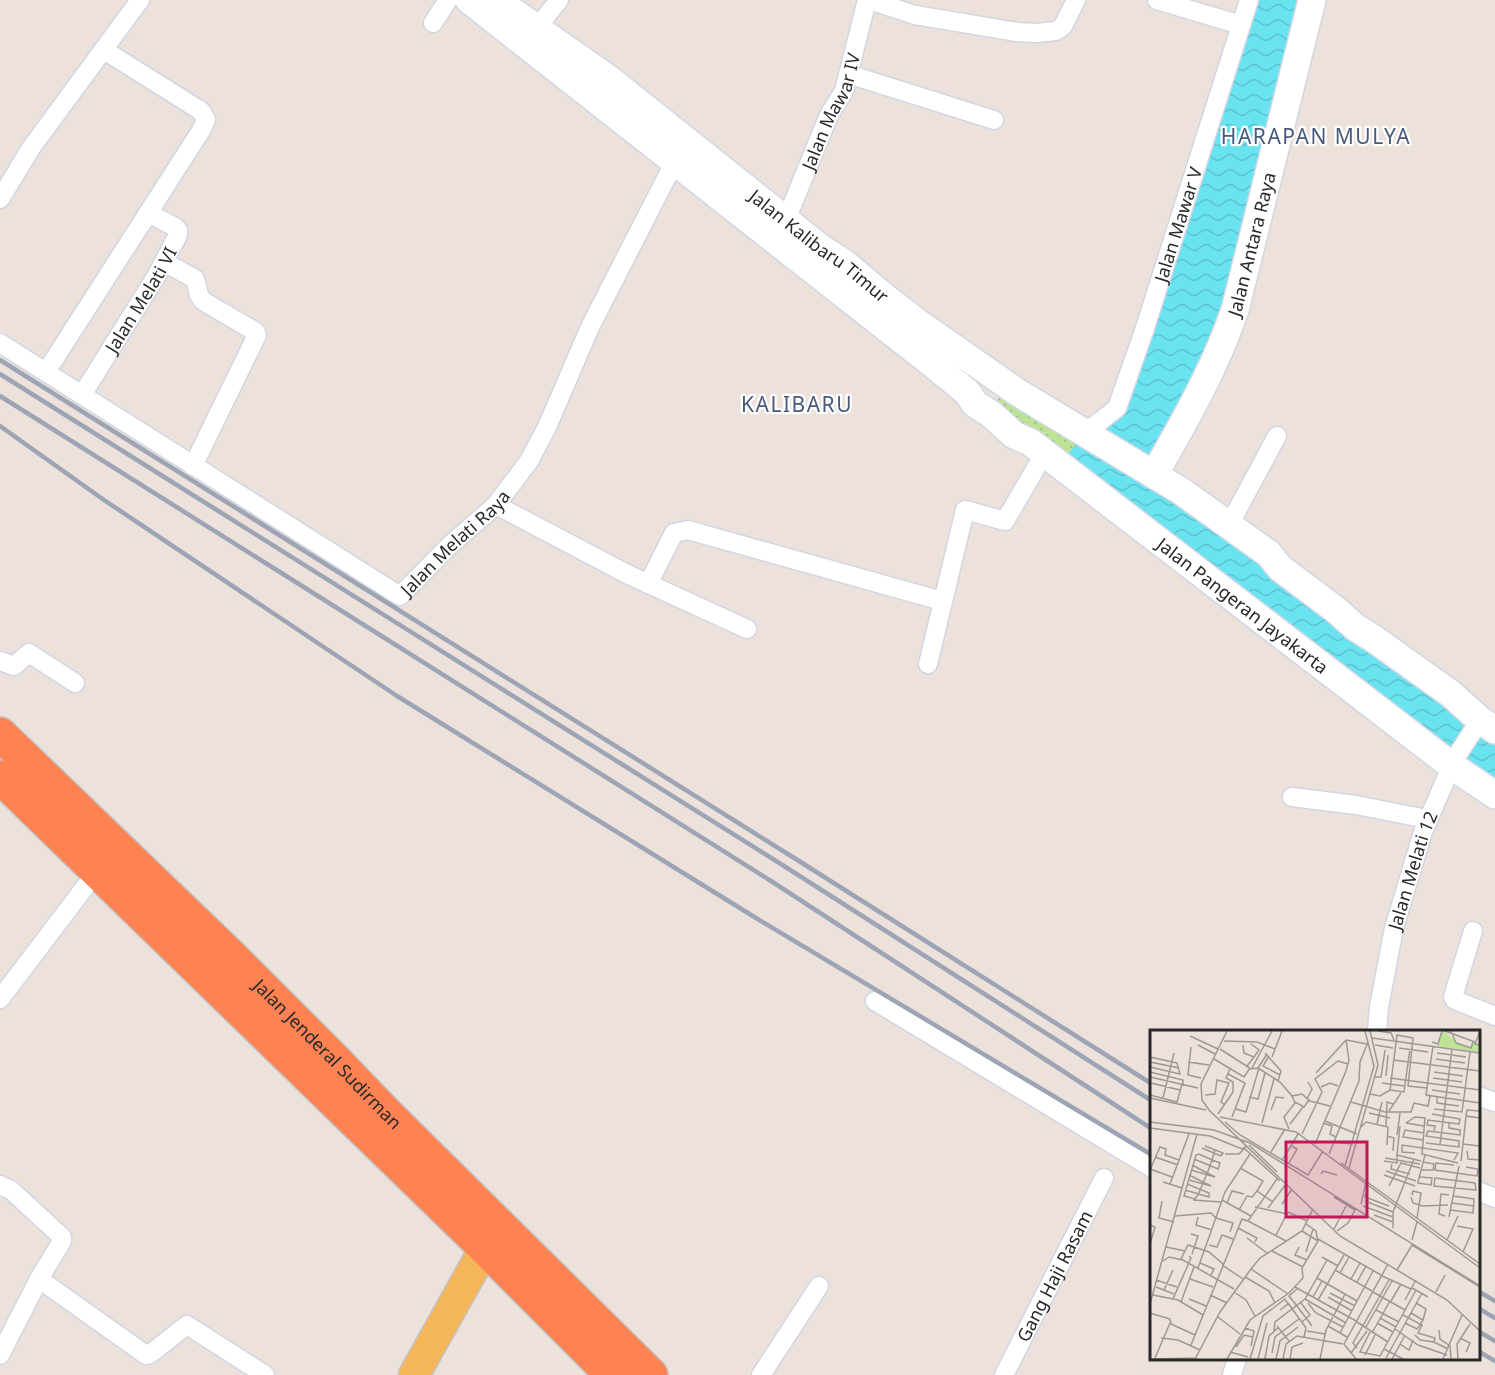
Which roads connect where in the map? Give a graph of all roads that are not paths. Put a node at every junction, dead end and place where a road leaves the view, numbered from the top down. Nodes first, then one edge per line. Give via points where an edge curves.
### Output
1 (140, 0) edge
2 (448, 0) edge
3 (469, 0) edge
4 (496, 0) edge
5 (559, 0) edge
6 (868, 0) edge
7 (1076, 0) edge
8 (1157, 0) edge
9 (1249, 0) edge
10 (1312, 0) edge
11 (433, 23) dead end
12 (1241, 25) junction
13 (536, 29) junction
14 (104, 50) junction
15 (848, 74) junction
16 (994, 120) dead end
17 (675, 161) junction
18 (0, 199) edge
19 (148, 213) junction
20 (786, 220) junction
21 (164, 262) junction
22 (0, 343) edge
23 (953, 347) junction
24 (930, 362) junction
25 (46, 372) junction
26 (1017, 392) junction
27 (82, 395) junction
28 (991, 414) junction
29 (1085, 433) junction
30 (1277, 436) dead end
31 (1044, 454) junction
32 (193, 466) junction
33 (1154, 476) junction
34 (496, 505) junction
35 (1228, 527) junction
36 (648, 584) junction
37 (942, 602) junction
38 (747, 629) dead end
39 (0, 661) edge
40 (928, 664) dead end
41 (75, 683) dead end
42 (1488, 725) edge
43 (0, 734) edge
44 (1453, 763) junction
45 (0, 777) edge
46 (1495, 795) edge
47 (1292, 797) dead end
48 (1427, 819) junction
49 (98, 870) junction
50 (1473, 931) dead end
51 (0, 999) edge
52 (875, 1001) dead end
53 (1495, 1016) edge
54 (1377, 1030) edge
55 (1480, 1096) edge
56 (1495, 1102) edge
57 (1150, 1167) edge
58 (1104, 1178) dead end
59 (0, 1185) edge
60 (1480, 1191) edge
61 (1495, 1198) edge
62 (494, 1239) junction
63 (39, 1279) junction
64 (819, 1286) dead end
65 (7, 1326) edge
66 (0, 1355) edge
67 (1237, 1360) edge
68 (265, 1375) edge
69 (414, 1375) edge
70 (612, 1375) edge
71 (651, 1375) edge
72 (761, 1375) edge
73 (1004, 1375) edge
74 (1232, 1375) edge

1 - 14 street
2 - 11 street
3 - 17 street, Jalan Kalibaru Timur
4 - 13 street, Jalan Kalibaru Timur
5 - 13 street
6 - 7 street via 915,15 1036,33 1056,31 1063,26
6 - 15 street, Jalan Mawar IV
8 - 12 street
9 - 12 street, Jalan Mawar V
10 - 33 street, Jalan Antara Raya via 1235,310 1204,388
12 - 29 street, Jalan Mawar V via 1118,408
13 - 20 street, Jalan Kalibaru Timur via 609,79
14 - 18 street via 31,148
14 - 19 street via 197,108 206,119
15 - 16 street
15 - 20 street, Jalan Mawar IV via 844,92 830,115
17 - 24 street, Jalan Kalibaru Timur
17 - 34 street, Jalan Melati Raya via 590,327 547,428 529,461
19 - 21 street, Jalan Melati VI via 178,230
19 - 25 street
20 - 23 street, Jalan Kalibaru Timur
21 - 27 street, Jalan Melati VI
21 - 32 street via 195,279 204,301 257,333
22 - 25 street, Jalan Melati Raya
23 - 24 street via 943,360
23 - 26 street, Jalan Kalibaru Timur
24 - 28 street, Jalan Kalibaru Timur
25 - 27 street, Jalan Melati Raya
26 - 28 street via 1003,395
26 - 29 street, Jalan Kalibaru Timur
27 - 32 street, Jalan Melati Raya
28 - 31 street, Jalan Pangeran Jayakarta
29 - 33 street, Jalan Kalibaru Timur
30 - 35 street
31 - 37 street via 1005,521 965,510
31 - 44 street, Jalan Pangeran Jayakarta
32 - 34 street, Jalan Melati Raya via 399,596
33 - 35 street
34 - 36 street
35 - 42 street
36 - 37 street via 674,533 687,530
36 - 38 street
37 - 40 street
39 - 41 street via 14,666 29,653
42 - 44 street, Jalan Melati 12
43 - 62 highway, Jalan Jenderal Sudirman via 232,957
44 - 46 street, Jalan Pangeran Jayakarta
44 - 48 street, Jalan Melati 12
45 - 49 highway, Jalan Jenderal Sudirman
47 - 48 street
48 - 54 street, Jalan Melati 12 via 1394,928
49 - 51 street
49 - 62 highway, Jalan Jenderal Sudirman
50 - 53 street via 1453,997
52 - 57 street
55 - 56 street
58 - 73 street, Gang Haji Rasam
59 - 63 street via 62,1237
60 - 61 street
62 - 69 main road
62 - 70 highway, Jalan Jenderal Sudirman
62 - 71 highway, Jalan Jenderal Sudirman
63 - 65 street
63 - 68 street via 146,1355 187,1325
64 - 72 street
65 - 66 street
67 - 74 street

